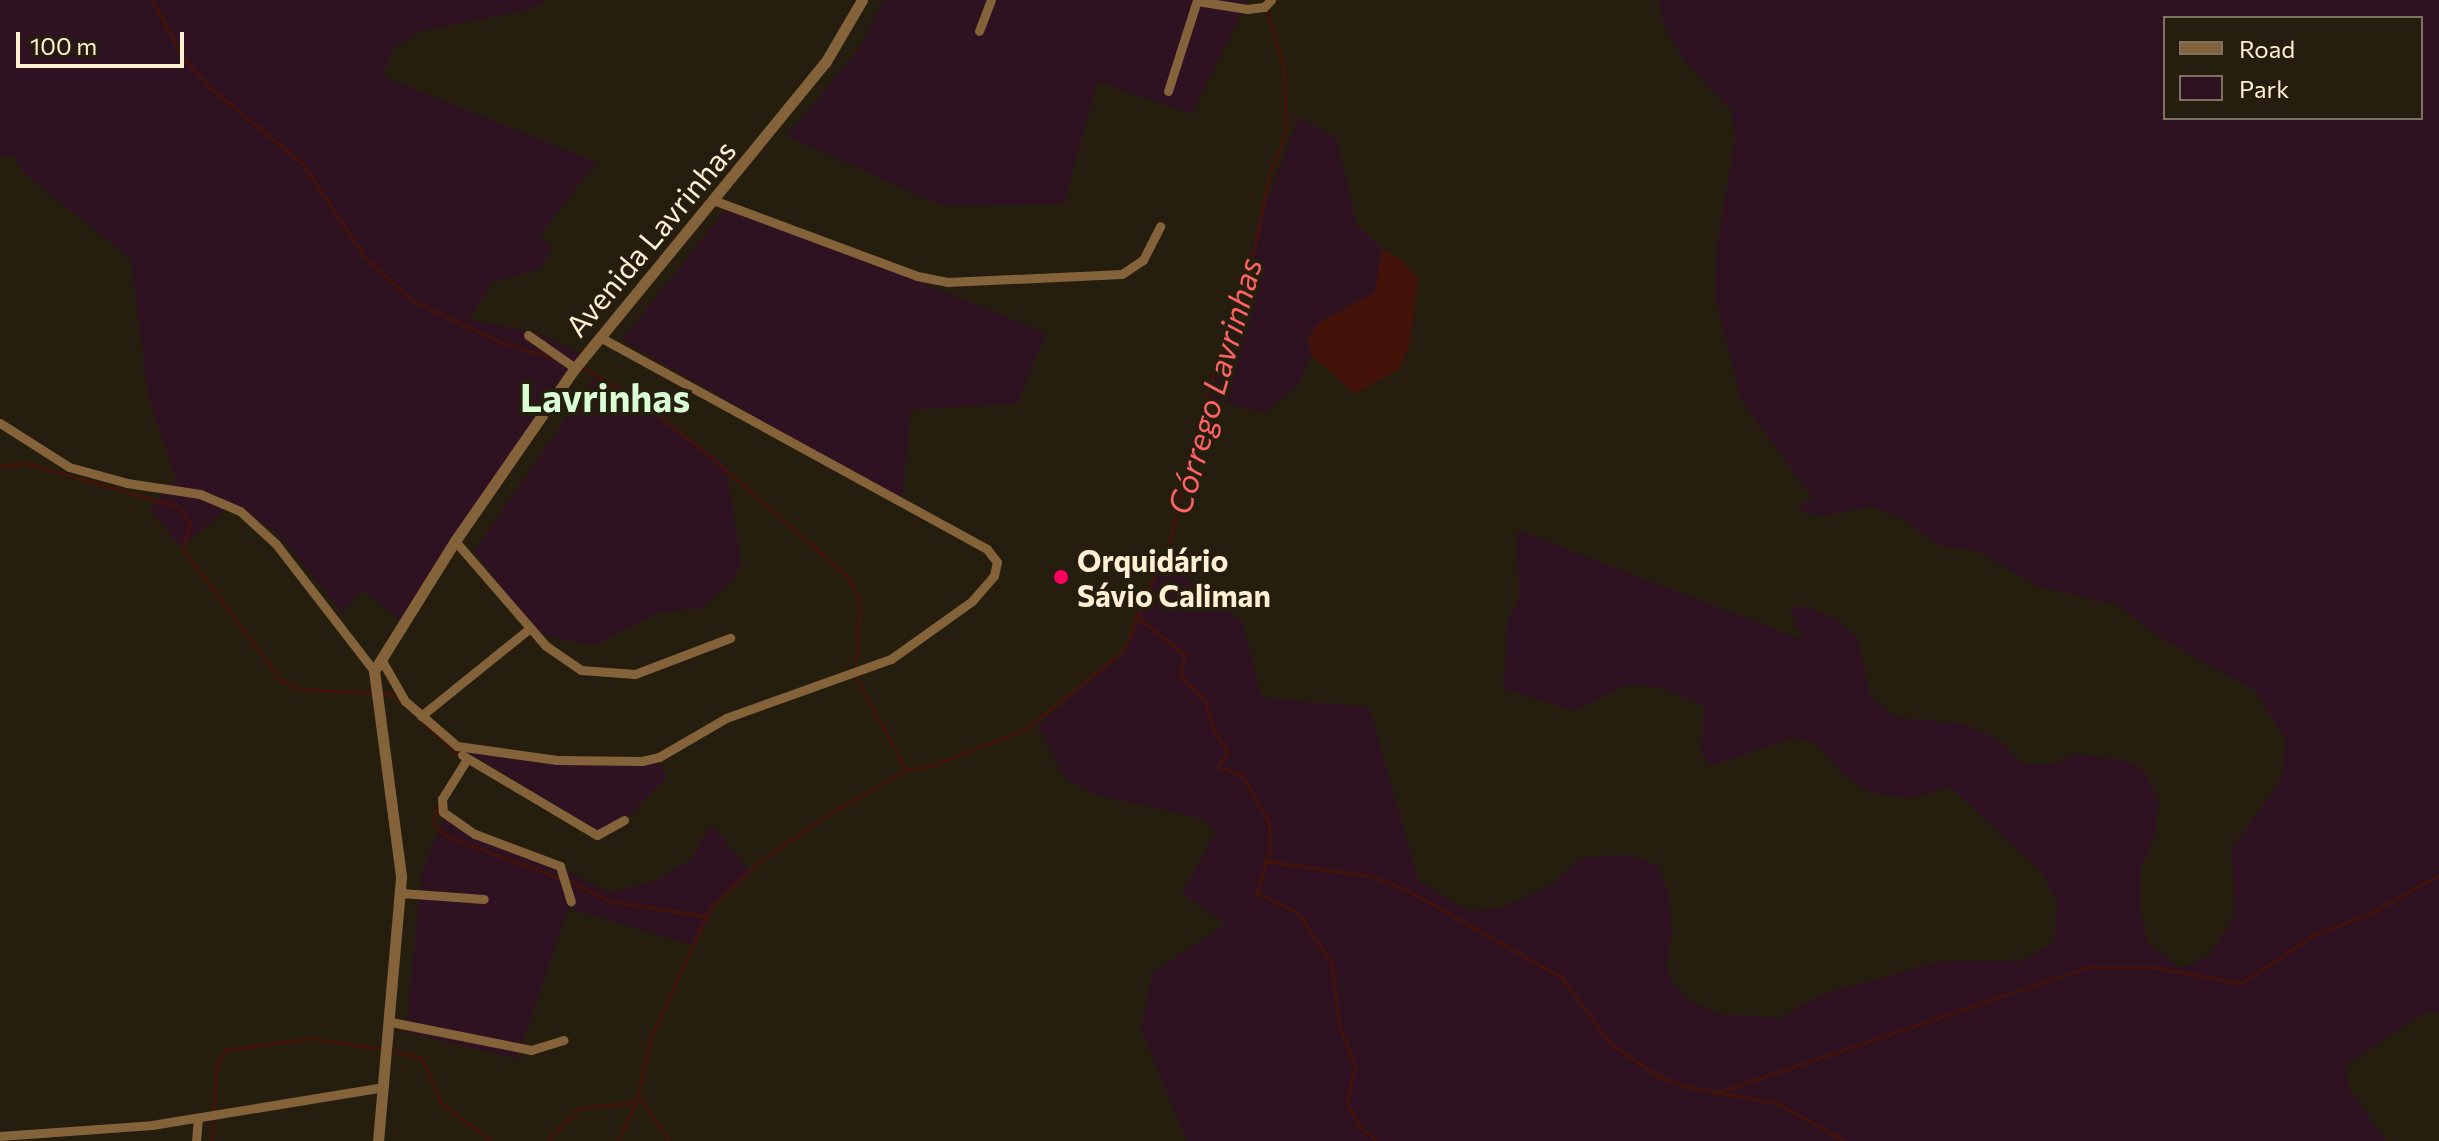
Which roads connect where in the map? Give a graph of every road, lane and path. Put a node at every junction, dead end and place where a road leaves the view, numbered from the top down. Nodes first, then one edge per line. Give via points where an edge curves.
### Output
1 (862, 0) edge
2 (991, 0) edge
3 (1197, 0) edge
4 (1264, 6) edge
5 (979, 31) dead end
6 (1168, 91) dead end
7 (713, 200) junction
8 (1160, 226) dead end
9 (528, 335) dead end
10 (599, 337) junction
11 (575, 368) junction
12 (0, 423) edge
13 (455, 541) junction
14 (530, 628) junction
15 (730, 638) dead end
16 (381, 659) junction
17 (374, 671) junction
18 (421, 716) junction
19 (457, 746) junction
20 (467, 759) junction
21 (624, 820) dead end
22 (401, 893) junction
23 (484, 899) dead end
24 (571, 901) dead end
25 (391, 1022) junction
26 (563, 1040) dead end
27 (384, 1087) junction
28 (198, 1118) junction
29 (0, 1136) edge
30 (196, 1141) edge
31 (378, 1141) edge

1 - 7 street, Avenida Lavrinhas via 825,63
2 - 5 street
3 - 4 street
3 - 6 street
7 - 8 street via 910,274 947,282 1122,274 1143,260
7 - 10 street, Avenida Lavrinhas
9 - 11 street
10 - 11 street, Avenida Lavrinhas
10 - 19 street via 987,549 997,569 972,601 891,659 726,718 659,757 583,762
11 - 13 street, Avenida Lavrinhas
12 - 17 street via 69,467 200,494 240,511 276,544
13 - 14 street
13 - 16 street, Avenida Lavrinhas
14 - 15 street via 567,663 612,676 664,666
14 - 18 street
16 - 17 street, Avenida Lavrinhas
16 - 18 street via 392,685
17 - 22 street
18 - 19 street
19 - 20 street
20 - 21 street via 597,835
20 - 24 street via 442,799 443,812 475,834 560,866
22 - 23 street
22 - 25 street
25 - 26 street via 531,1050
25 - 27 street
27 - 28 street
27 - 31 street
28 - 29 street
28 - 30 street

